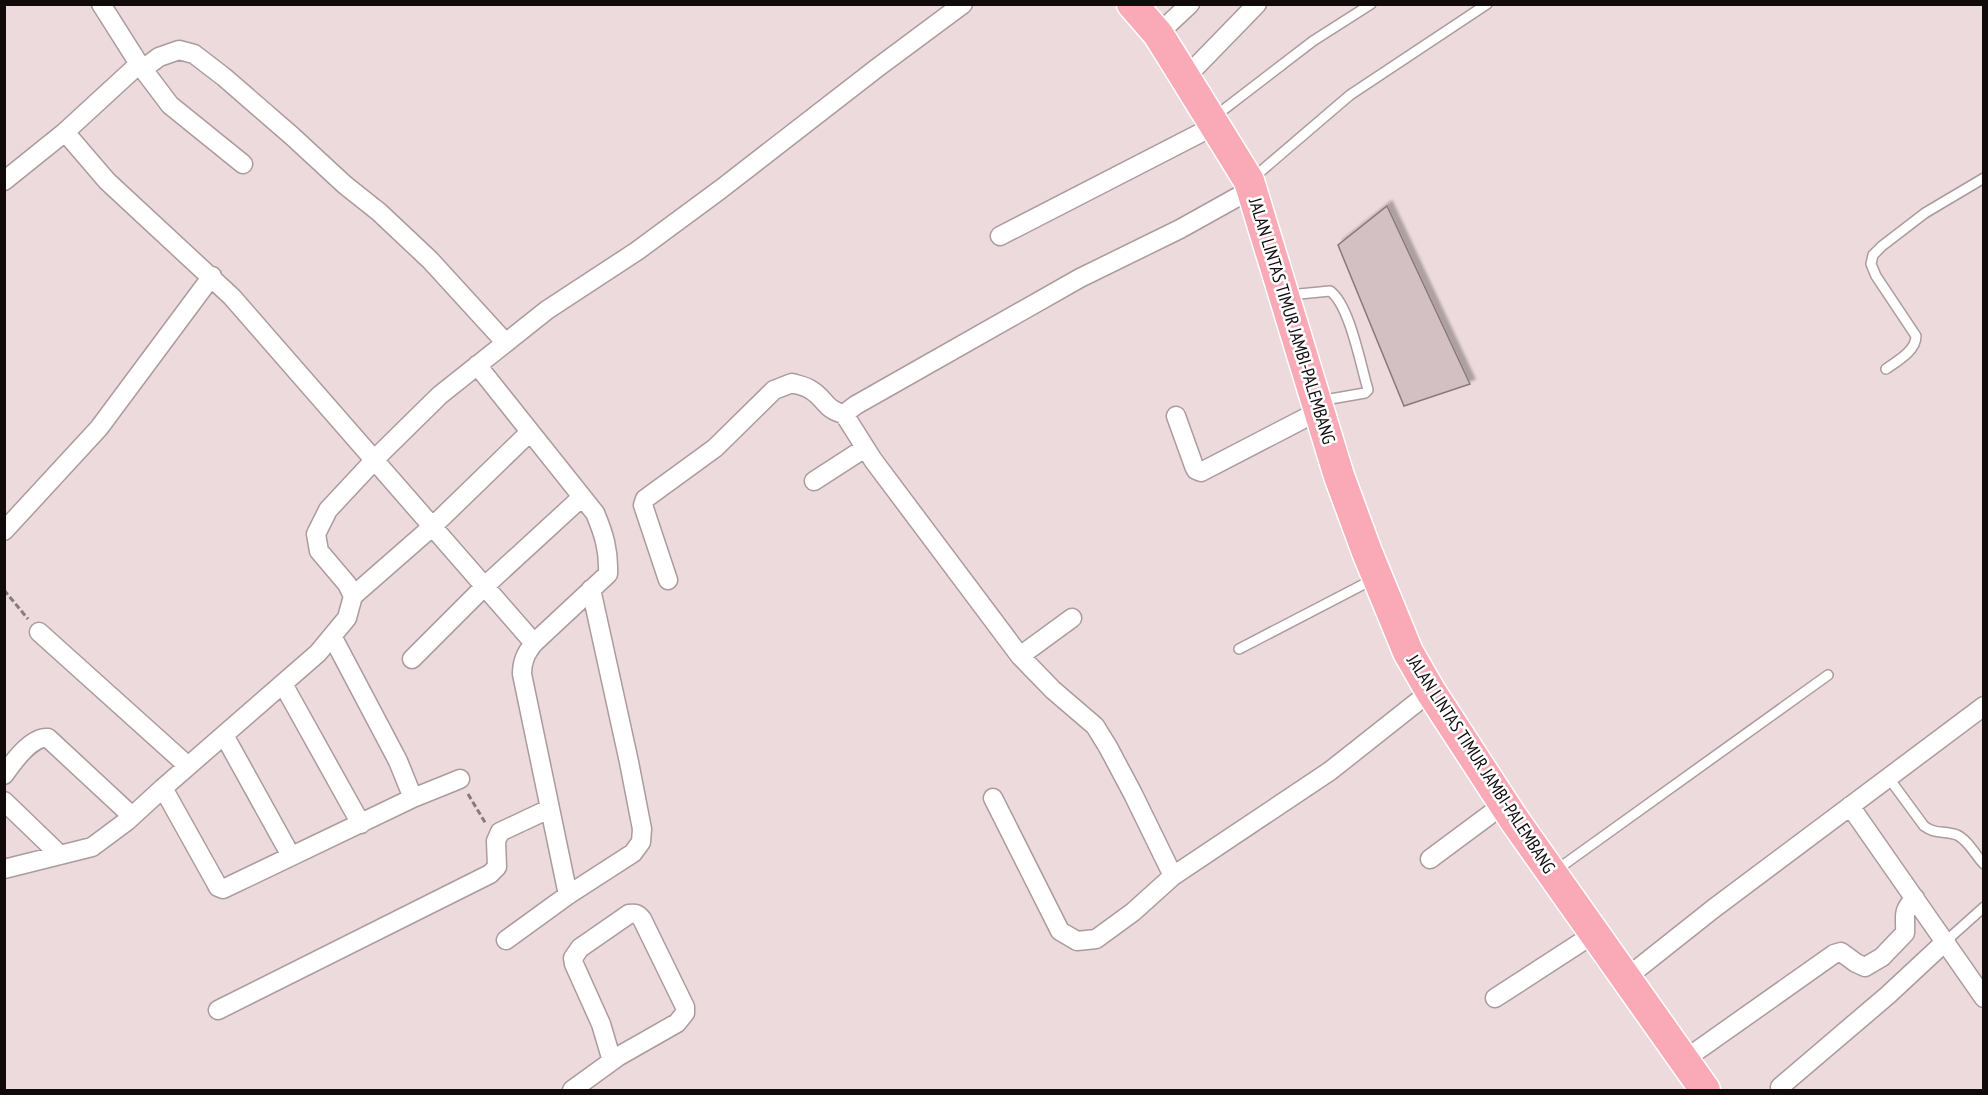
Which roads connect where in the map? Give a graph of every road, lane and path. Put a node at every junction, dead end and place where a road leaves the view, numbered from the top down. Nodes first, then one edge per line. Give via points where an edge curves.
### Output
1 (101, 4) edge
2 (963, 4) edge
3 (1132, 4) edge
4 (1190, 4) edge
5 (1257, 4) edge
6 (1371, 4) edge
7 (1487, 4) edge
8 (1158, 34) junction
9 (141, 66) junction
10 (1186, 78) junction
11 (1217, 127) junction
12 (65, 132) junction
13 (243, 164) dead end
14 (1983, 178) edge
15 (4, 181) edge
16 (1245, 188) junction
17 (1000, 236) dead end
18 (212, 276) junction
19 (1284, 296) junction
20 (505, 342) junction
21 (477, 365) junction
22 (1886, 369) dead end
23 (1313, 409) junction
24 (844, 414) junction
25 (1176, 416) dead end
26 (530, 432) junction
27 (866, 448) junction
28 (375, 460) junction
29 (814, 481) dead end
30 (582, 497) junction
31 (433, 526) junction
32 (4, 531) edge
33 (668, 580) dead end
34 (1368, 582) junction
35 (485, 586) junction
36 (591, 589) junction
37 (4, 590) edge
38 (352, 596) junction
39 (1072, 618) dead end
40 (39, 632) joint
41 (332, 636) junction
42 (534, 643) junction
43 (1239, 649) dead end
44 (1020, 656) junction
45 (412, 659) dead end
46 (1828, 675) dead end
47 (283, 684) junction
48 (1421, 699) junction
49 (1983, 706) edge
50 (224, 735) junction
51 (188, 766) junction
52 (4, 774) edge
53 (1888, 777) junction
54 (460, 779) joint
55 (163, 788) junction
56 (412, 798) junction
57 (993, 798) dead end
58 (4, 801) edge
59 (1850, 806) junction
60 (549, 809) junction
61 (1496, 810) junction
62 (132, 816) junction
63 (361, 824) junction
64 (497, 836) junction
65 (60, 855) junction
66 (291, 856) junction
67 (1430, 859) dead end
68 (1983, 864) edge
69 (4, 868) edge
70 (1552, 873) junction
71 (1173, 876) junction
72 (568, 895) junction
73 (1915, 898) junction
74 (1983, 907) edge
75 (506, 939) dead end
76 (1586, 939) junction
77 (1946, 941) junction
78 (1626, 978) junction
79 (1495, 998) dead end
80 (1983, 998) edge
81 (218, 1010) dead end
82 (1684, 1060) junction
83 (612, 1061) junction
84 (1780, 1087) dead end
85 (572, 1090) edge
86 (1692, 1090) edge
87 (1705, 1090) edge

1 - 9 street
2 - 20 street via 637,251
3 - 8 highway, JALAN LINTAS TIMUR JAMBI-PALEMBANG
4 - 8 street
5 - 10 street
6 - 11 lane via 1313,41
7 - 16 lane via 1350,95
8 - 10 highway, JALAN LINTAS TIMUR JAMBI-PALEMBANG
9 - 12 street
9 - 13 street via 170,105
9 - 20 street via 179,51 194,54 430,260
10 - 11 highway, JALAN LINTAS TIMUR JAMBI-PALEMBANG
11 - 16 highway, JALAN LINTAS TIMUR JAMBI-PALEMBANG
11 - 17 street
12 - 15 street
12 - 18 street via 106,181
14 - 22 lane via 1925,213 1873,255 1871,264 1876,276 1916,336 1912,348
16 - 19 highway, JALAN LINTAS TIMUR JAMBI-PALEMBANG
16 - 23 highway, JALAN LINTAS TIMUR JAMBI-PALEMBANG
16 - 24 street via 1180,229 1080,278
18 - 28 street
18 - 32 street via 99,428
19 - 23 highway, JALAN LINTAS TIMUR JAMBI-PALEMBANG
19 - 23 lane via 1330,291 1335,294 1344,309 1367,386 1365,393
20 - 21 street
21 - 26 street
21 - 28 street via 440,395
23 - 25 street via 1201,472 1194,466
23 - 34 highway, JALAN LINTAS TIMUR JAMBI-PALEMBANG
23 - 70 highway, JALAN LINTAS TIMUR JAMBI-PALEMBANG via 1408,652
24 - 27 street
24 - 33 street via 832,411 812,390 802,386 792,383 774,390 715,448 645,499
26 - 30 street
26 - 31 street
27 - 29 street
27 - 44 street
28 - 31 street
28 - 38 street via 328,510 316,534 319,551
30 - 35 street
30 - 36 street via 595,513 609,553 608,573
31 - 35 street
31 - 38 street
34 - 43 lane
34 - 48 highway, JALAN LINTAS TIMUR JAMBI-PALEMBANG via 1380,617
35 - 42 street
35 - 45 street
36 - 42 street
36 - 72 street via 642,829 641,842 633,853
37 - 40 path
38 - 41 street via 347,618
39 - 44 street
40 - 51 street
41 - 47 street
41 - 56 street via 398,761
42 - 60 street via 526,653 522,674
44 - 71 street via 1095,726
46 - 70 lane
47 - 50 street
47 - 63 street
48 - 61 highway, JALAN LINTAS TIMUR JAMBI-PALEMBANG
48 - 71 street via 1330,771
49 - 53 street
50 - 51 street
50 - 66 street
51 - 55 street
52 - 62 street via 40,738 48,738
53 - 59 street
53 - 68 lane via 1924,826 1932,832 1955,834
54 - 56 street
54 - 64 path
55 - 62 street
55 - 66 street via 218,887 223,889
56 - 63 street
57 - 71 street via 1060,931 1077,941 1096,939
58 - 65 street
59 - 73 street
59 - 78 street
60 - 64 street
60 - 72 street
61 - 67 street
61 - 76 highway, JALAN LINTAS TIMUR JAMBI-PALEMBANG
62 - 65 street via 92,847
63 - 66 street
64 - 81 street via 498,863 490,874
65 - 69 street
70 - 78 highway, JALAN LINTAS TIMUR JAMBI-PALEMBANG
72 - 75 street
73 - 77 street
73 - 82 street via 1904,917 1905,933 1873,963 1865,967 1841,952 1834,954
74 - 77 lane
76 - 79 street
76 - 86 highway, JALAN LINTAS TIMUR JAMBI-PALEMBANG
77 - 80 street
77 - 84 street
78 - 82 highway, JALAN LINTAS TIMUR JAMBI-PALEMBANG
82 - 87 highway, JALAN LINTAS TIMUR JAMBI-PALEMBANG
83 - 83 street via 573,958 580,948 634,913 642,919 685,1013 677,1023
83 - 85 street

